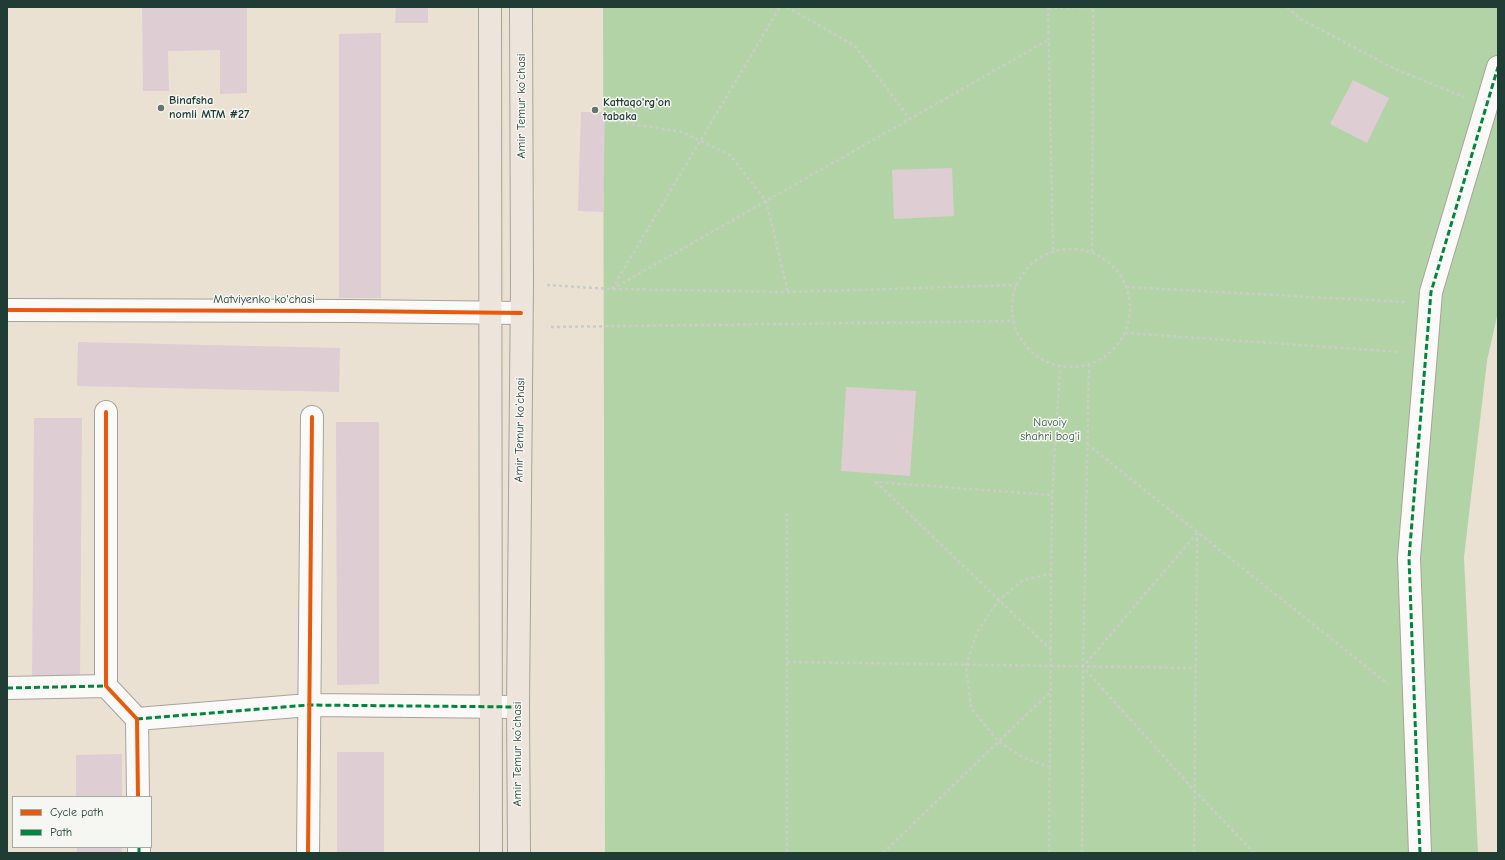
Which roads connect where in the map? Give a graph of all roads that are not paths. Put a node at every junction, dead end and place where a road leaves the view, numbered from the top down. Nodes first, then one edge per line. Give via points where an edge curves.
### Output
1 (490, 7) edge
2 (521, 7) edge
3 (1498, 67) edge
4 (7, 310) edge
5 (491, 312) junction
6 (522, 313) junction
7 (106, 412) dead end
8 (312, 417) dead end
9 (106, 686) junction
10 (7, 688) edge
11 (310, 705) junction
12 (490, 707) junction
13 (518, 707) junction
14 (137, 719) junction
15 (138, 796) edge
16 (308, 853) edge
17 (491, 853) edge
18 (519, 853) edge
19 (1420, 853) edge

1 - 5 main road
2 - 6 main road, Amir Temur ko‘chasi
3 - 19 street via 1431,292 1409,558
4 - 5 street, Matviyenko ko'chasi
5 - 6 street, Matviyenko ko'chasi
5 - 12 main road
6 - 13 main road, Amir Temur ko‘chasi
7 - 9 street
8 - 11 street
9 - 10 street
9 - 14 street
11 - 12 street
11 - 14 street
11 - 16 street
12 - 13 street
12 - 17 main road
13 - 18 main road, Amir Temur ko‘chasi
14 - 15 street

